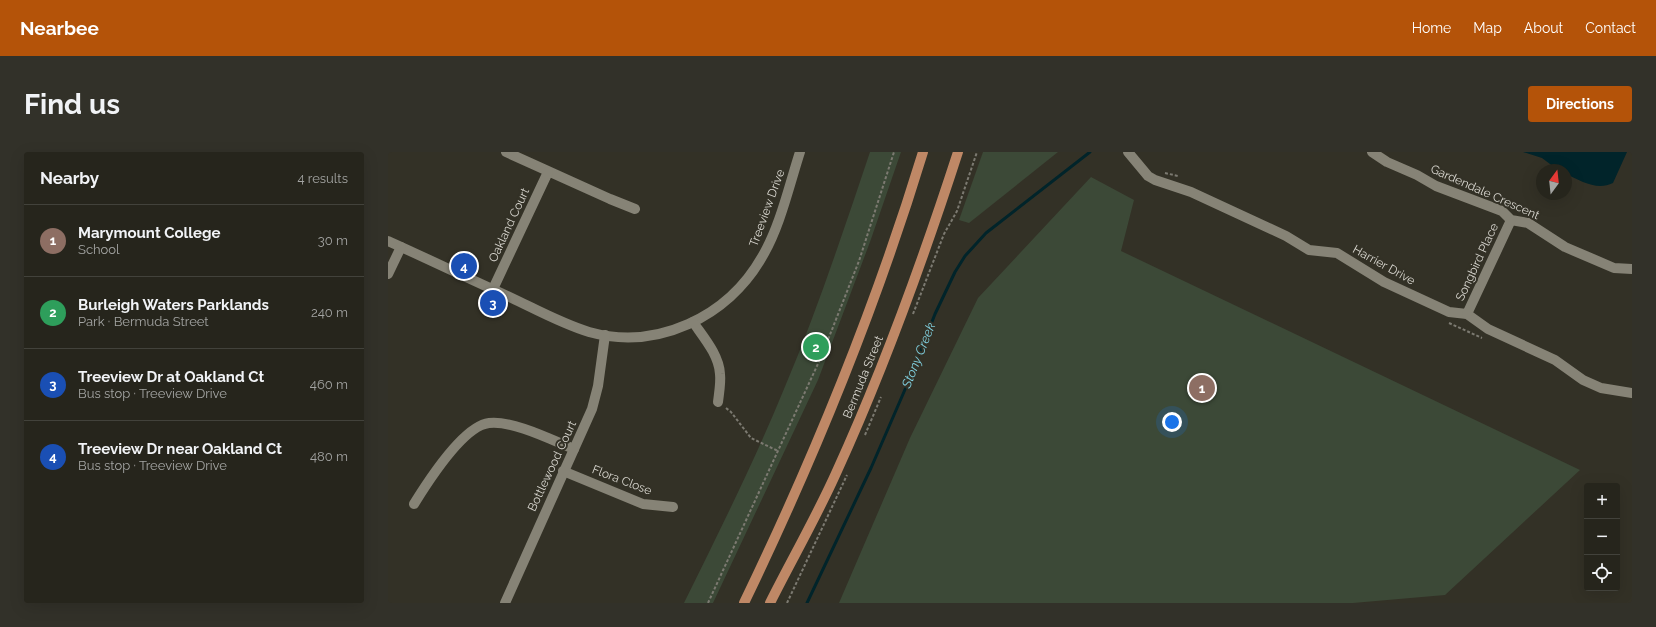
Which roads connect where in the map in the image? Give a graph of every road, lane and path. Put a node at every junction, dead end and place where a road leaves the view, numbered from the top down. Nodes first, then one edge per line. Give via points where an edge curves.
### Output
1 (506, 152) edge
2 (800, 152) edge
3 (894, 152) edge
4 (923, 152) edge
5 (958, 152) edge
6 (1372, 152) edge
7 (1129, 153) edge
8 (548, 172) junction
9 (635, 209) dead end
10 (1511, 220) junction
11 (388, 241) edge
12 (401, 247) junction
13 (1632, 269) edge
14 (388, 274) edge
15 (493, 289) junction
16 (1467, 314) junction
17 (693, 322) junction
18 (605, 335) junction
19 (1632, 393) edge
20 (718, 402) joint
21 (574, 449) junction
22 (778, 452) junction
23 (564, 471) junction
24 (414, 504) dead end
25 (673, 507) dead end
26 (505, 603) edge
27 (708, 603) edge
28 (744, 603) edge
29 (770, 603) edge

1 - 8 street
2 - 17 street, Treeview Drive via 772,236 755,269 723,304
3 - 22 path via 859,261 822,355
4 - 28 main road, Bermuda Street via 847,366 789,506
5 - 29 main road, Bermuda Street via 911,290 873,387 837,472
6 - 10 street, Gardendale Crescent via 1436,186 1502,210
7 - 16 street, Harrier Drive via 1148,176 1155,180 1191,192 1286,236 1309,250 1337,253 1384,282 1449,312
8 - 9 street
8 - 15 street, Oakland Court
10 - 13 street, Gardendale Crescent via 1528,223 1565,247 1614,268
10 - 16 street, Songbird Place
11 - 12 street, Treeview Drive
12 - 14 street
12 - 15 street, Treeview Drive
15 - 18 street, Treeview Drive via 573,326
16 - 19 street, Harrier Drive via 1488,329 1555,360 1583,380 1601,388
17 - 18 street, Treeview Drive via 678,329 646,336
17 - 20 street via 711,349 719,367
18 - 21 street, Bottlewood Court via 595,398
20 - 22 path via 731,412 751,438
21 - 23 street, Bottlewood Court
21 - 24 street via 534,432 500,423 479,426 470,432 430,476
22 - 27 path
23 - 25 street, Flora Close via 636,501
23 - 26 street, Bottlewood Court

